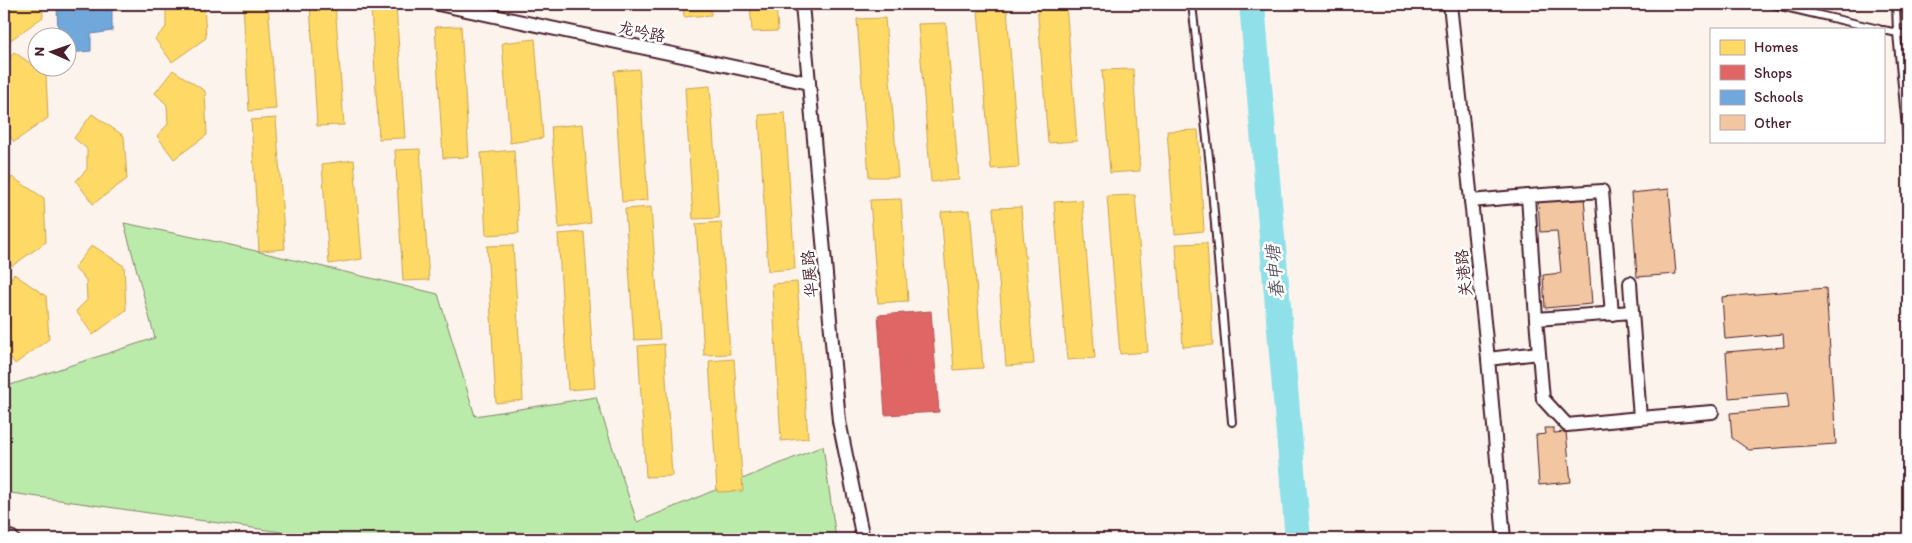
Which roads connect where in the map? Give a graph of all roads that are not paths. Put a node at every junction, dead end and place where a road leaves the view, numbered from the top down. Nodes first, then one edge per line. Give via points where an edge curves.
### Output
1 (438, 4) edge
2 (802, 4) edge
3 (1192, 4) edge
4 (1450, 4) edge
5 (1772, 4) edge
6 (1896, 4) edge
7 (1875, 28) edge
8 (1884, 30) edge
9 (1897, 33) junction
10 (1908, 35) edge
11 (809, 83) junction
12 (1908, 149) edge
13 (1528, 196) junction
14 (1471, 201) junction
15 (1630, 283) dead end
16 (1632, 312) junction
17 (1612, 314) junction
18 (1536, 319) junction
19 (1539, 353) junction
20 (1488, 359) junction
21 (1712, 412) dead end
22 (1640, 418) junction
23 (1232, 422) dead end
24 (4, 538) edge
25 (11, 539) edge
26 (863, 539) edge
27 (1504, 539) edge

1 - 11 street, 龙吟路
2 - 11 street, 华展路
3 - 23 lane
4 - 14 street, 关港路
5 - 7 lane
6 - 9 lane
8 - 9 lane
9 - 10 lane
9 - 12 lane
11 - 26 street, 华展路 via 839,421
13 - 14 street
13 - 17 street via 1602,191
13 - 18 street
14 - 20 street, 关港路
15 - 16 street
16 - 17 street
16 - 22 street
17 - 18 street
18 - 19 street
19 - 20 street
19 - 22 street via 1543,399 1567,425
20 - 27 street, 关港路
21 - 22 street
24 - 25 street

